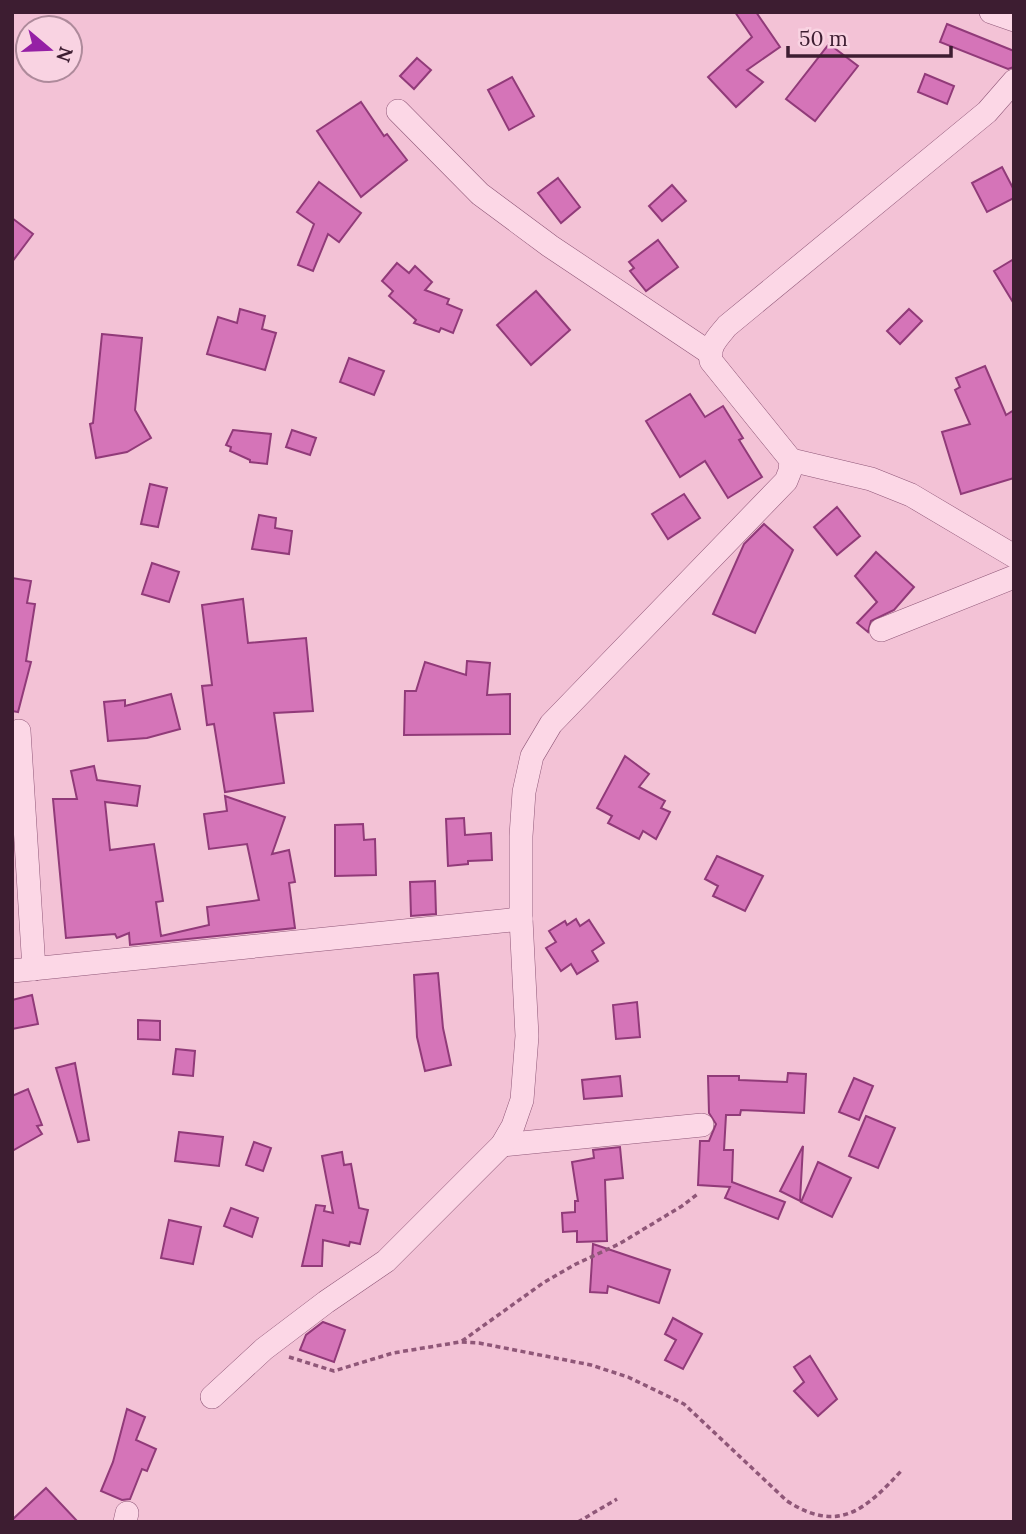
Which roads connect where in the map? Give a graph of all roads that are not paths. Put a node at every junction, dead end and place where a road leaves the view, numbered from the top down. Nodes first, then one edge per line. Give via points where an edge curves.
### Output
1 (991, 12) edge
2 (1014, 20) edge
3 (1014, 81) edge
4 (398, 111) dead end
5 (709, 353) junction
6 (791, 460) junction
7 (1014, 556) edge
8 (1014, 577) edge
9 (881, 630) dead end
10 (19, 731) dead end
11 (521, 919) junction
12 (23, 970) edge
13 (702, 1125) dead end
14 (502, 1145) junction
15 (212, 1397) dead end

1 - 2 street
3 - 5 street via 987,113 727,326
4 - 5 street via 480,194
5 - 6 street via 718,372
6 - 7 street via 852,473 911,495
6 - 11 street via 786,481 551,724 532,756 521,824
8 - 9 street
10 - 12 street
11 - 12 street
11 - 14 street via 525,1068 522,1100
13 - 14 street
14 - 15 street via 386,1261 264,1349

